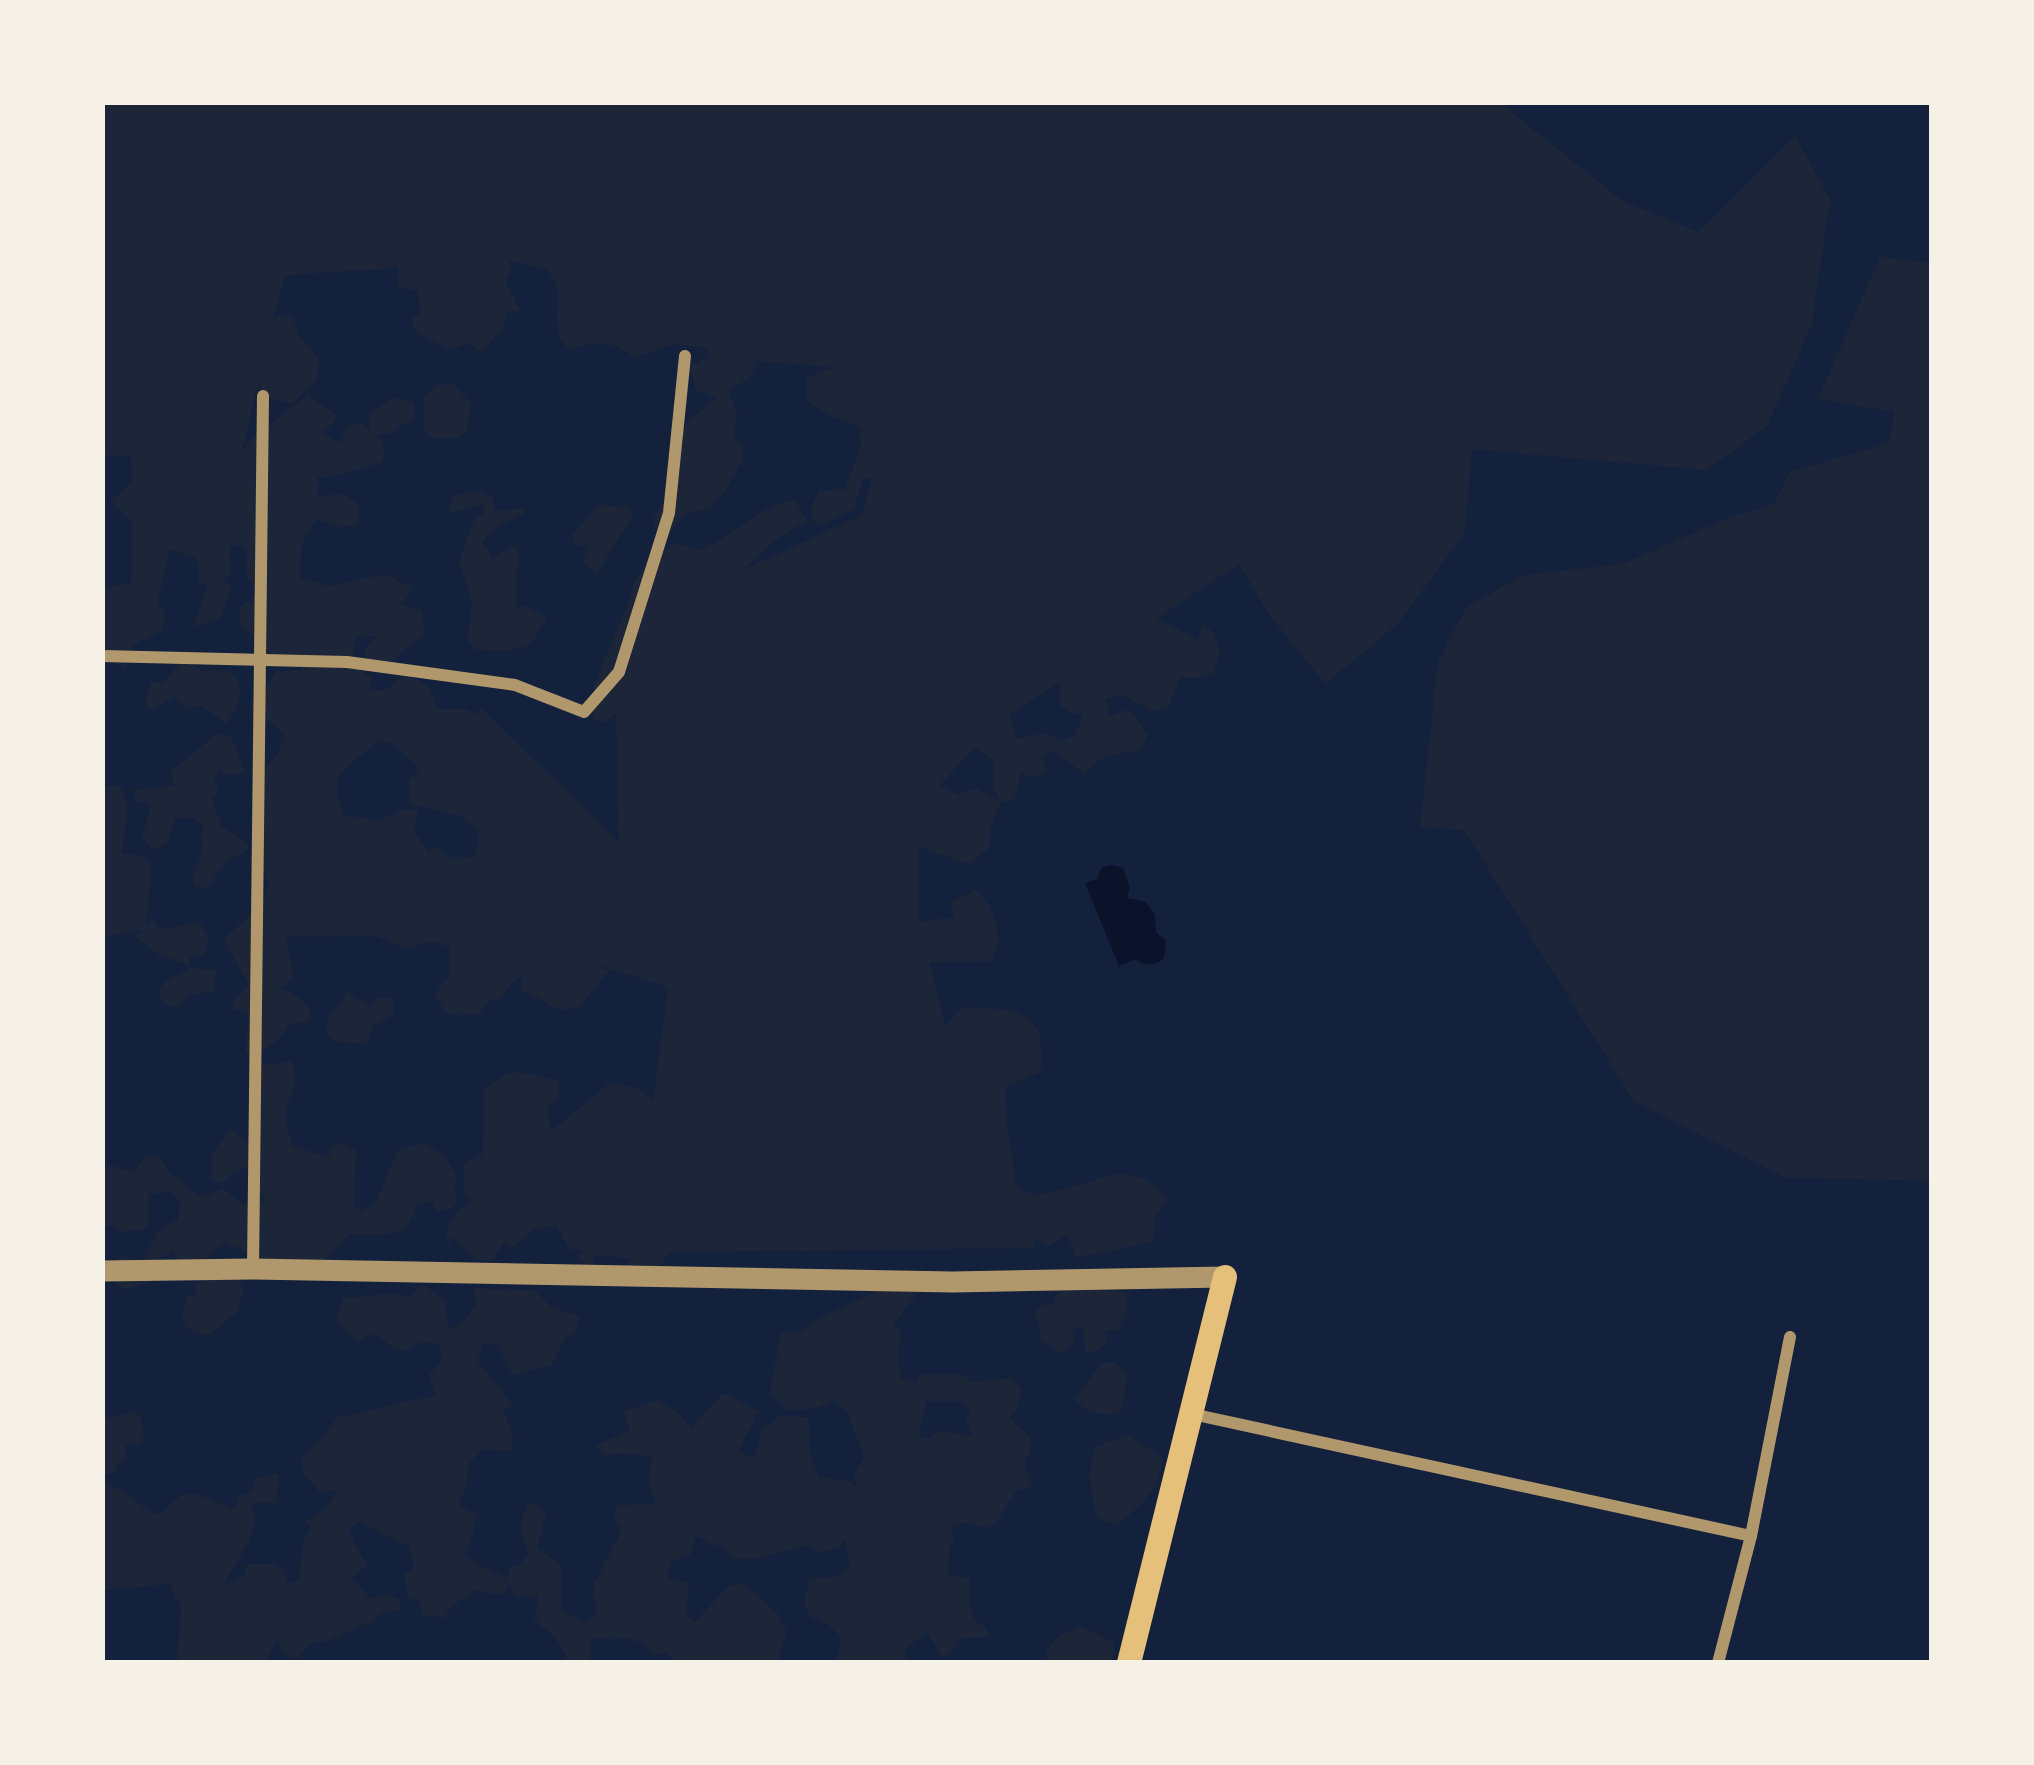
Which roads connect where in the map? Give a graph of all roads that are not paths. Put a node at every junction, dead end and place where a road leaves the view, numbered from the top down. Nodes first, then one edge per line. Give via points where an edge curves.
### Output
1 (685, 356) dead end
2 (262, 396) dead end
3 (102, 656) edge
4 (258, 658) junction
5 (253, 1269) junction
6 (102, 1270) edge
7 (1225, 1276) joint
8 (1790, 1336) dead end
9 (1191, 1413) junction
10 (1751, 1536) junction
11 (1129, 1663) edge
12 (1718, 1663) edge

1 - 4 street via 669,513 619,672 584,712 515,685
2 - 4 street
3 - 4 street
4 - 5 street
5 - 6 street
5 - 7 street via 953,1282
7 - 9 main road
8 - 10 street
9 - 10 street
9 - 11 main road
10 - 12 street

